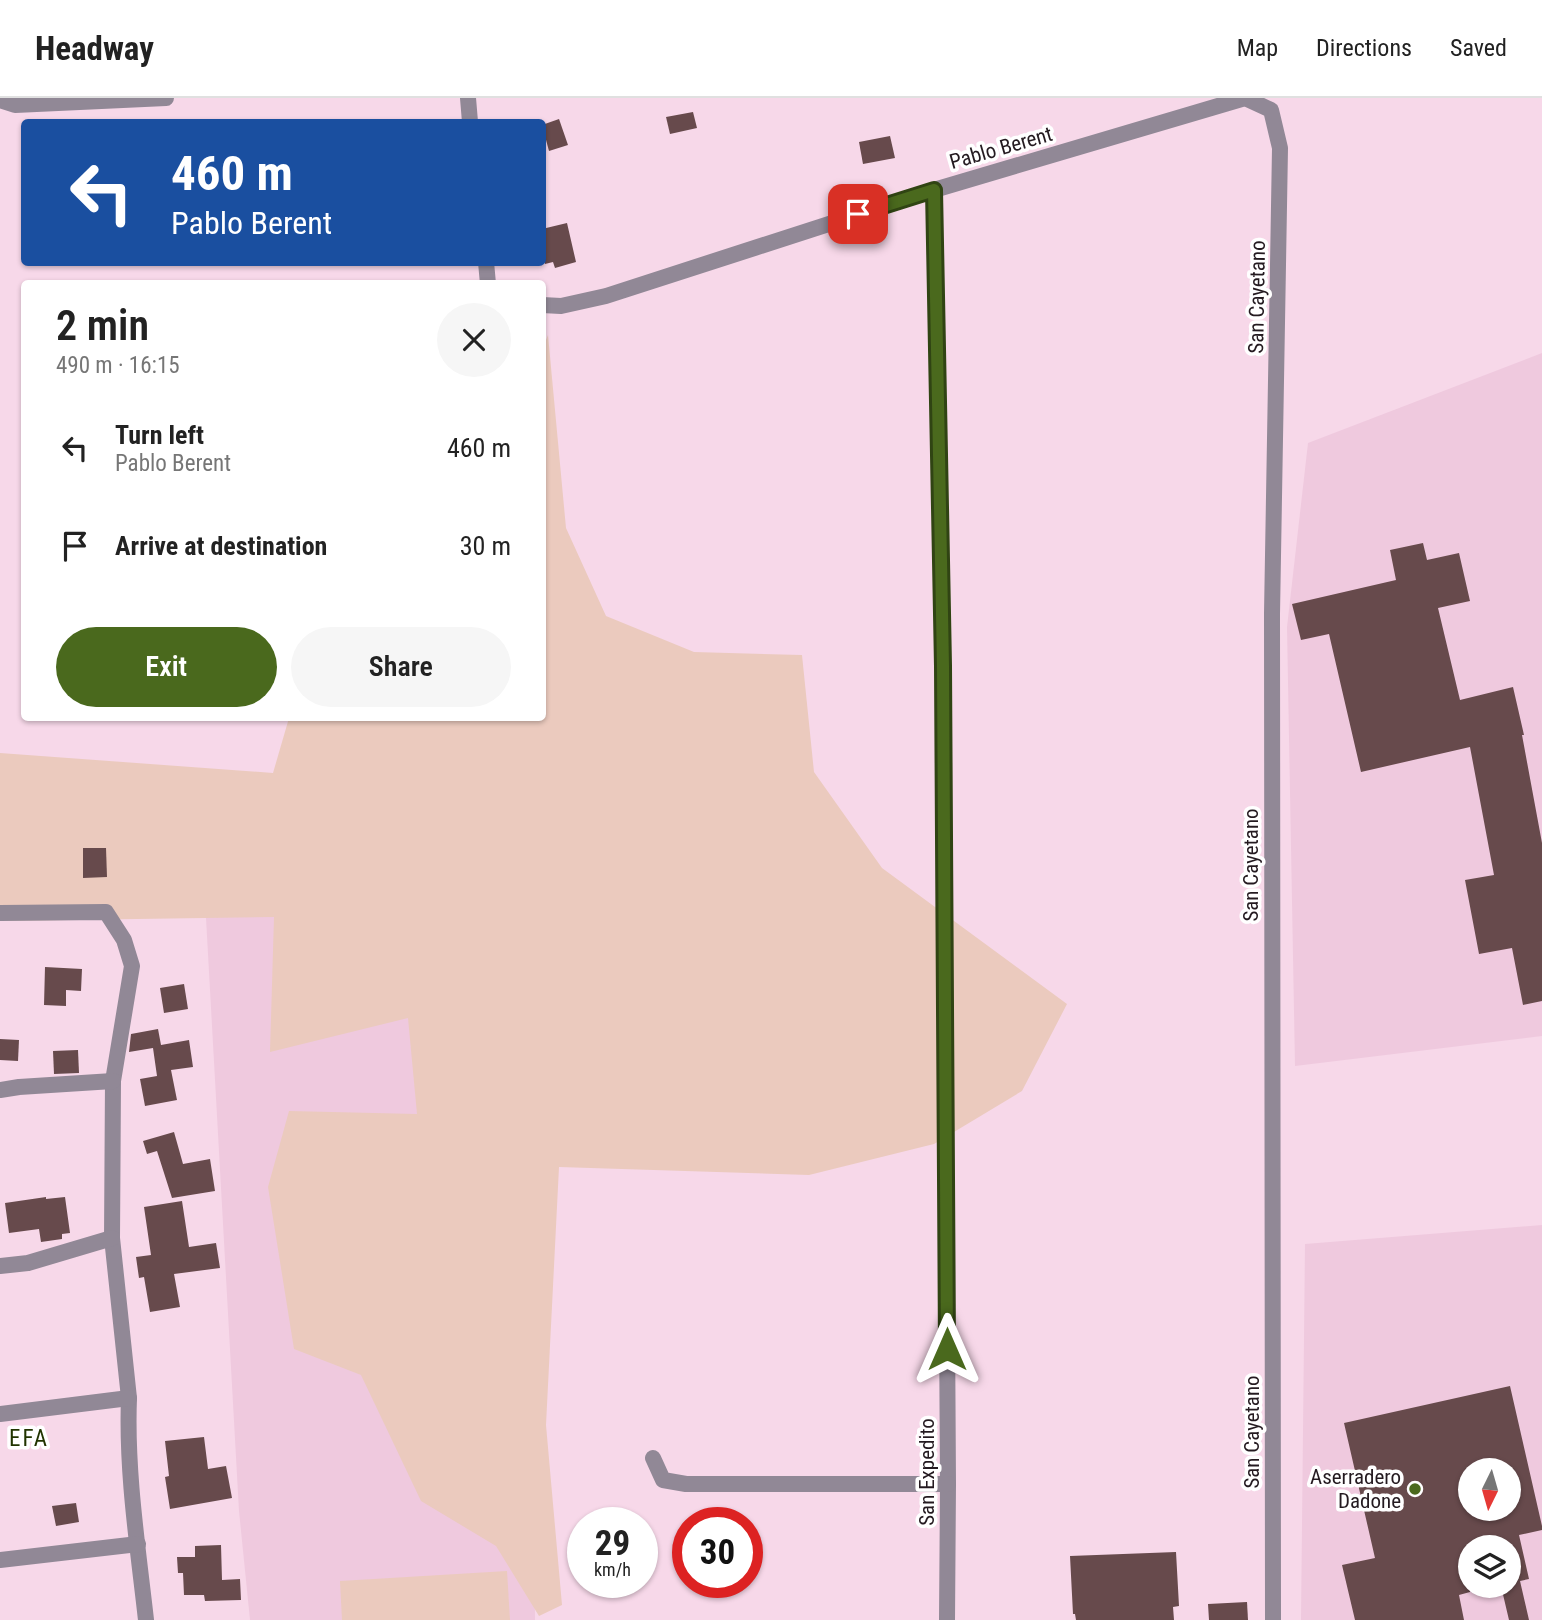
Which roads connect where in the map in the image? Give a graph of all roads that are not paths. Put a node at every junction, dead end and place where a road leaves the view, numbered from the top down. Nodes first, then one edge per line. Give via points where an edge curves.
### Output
1 (166, 98) edge
2 (468, 98) edge
3 (0, 100) edge
4 (1271, 110) joint
5 (470, 119) edge
6 (934, 190) junction
7 (546, 305) edge
8 (0, 913) edge
9 (113, 1081) junction
10 (0, 1090) edge
11 (112, 1238) junction
12 (0, 1266) edge
13 (129, 1398) junction
14 (0, 1414) edge
15 (653, 1458) dead end
16 (948, 1484) junction
17 (138, 1544) junction
18 (0, 1560) edge
19 (146, 1620) edge
20 (947, 1620) edge
21 (1273, 1620) edge

1 - 3 street via 15,105
2 - 5 street
4 - 6 street, Pablo Berent via 1245,99
4 - 21 street, San Cayetano via 1280,148 1272,614
6 - 7 street, Pablo Berent via 606,296
6 - 16 street, San Expedito via 943,666
8 - 9 street via 106,912 124,940 132,966
9 - 10 street
9 - 11 street
11 - 12 street via 28,1263
11 - 13 street
13 - 14 street
13 - 17 street
15 - 16 street via 663,1480 686,1484
16 - 20 street, San Expedito
17 - 18 street
17 - 19 street

